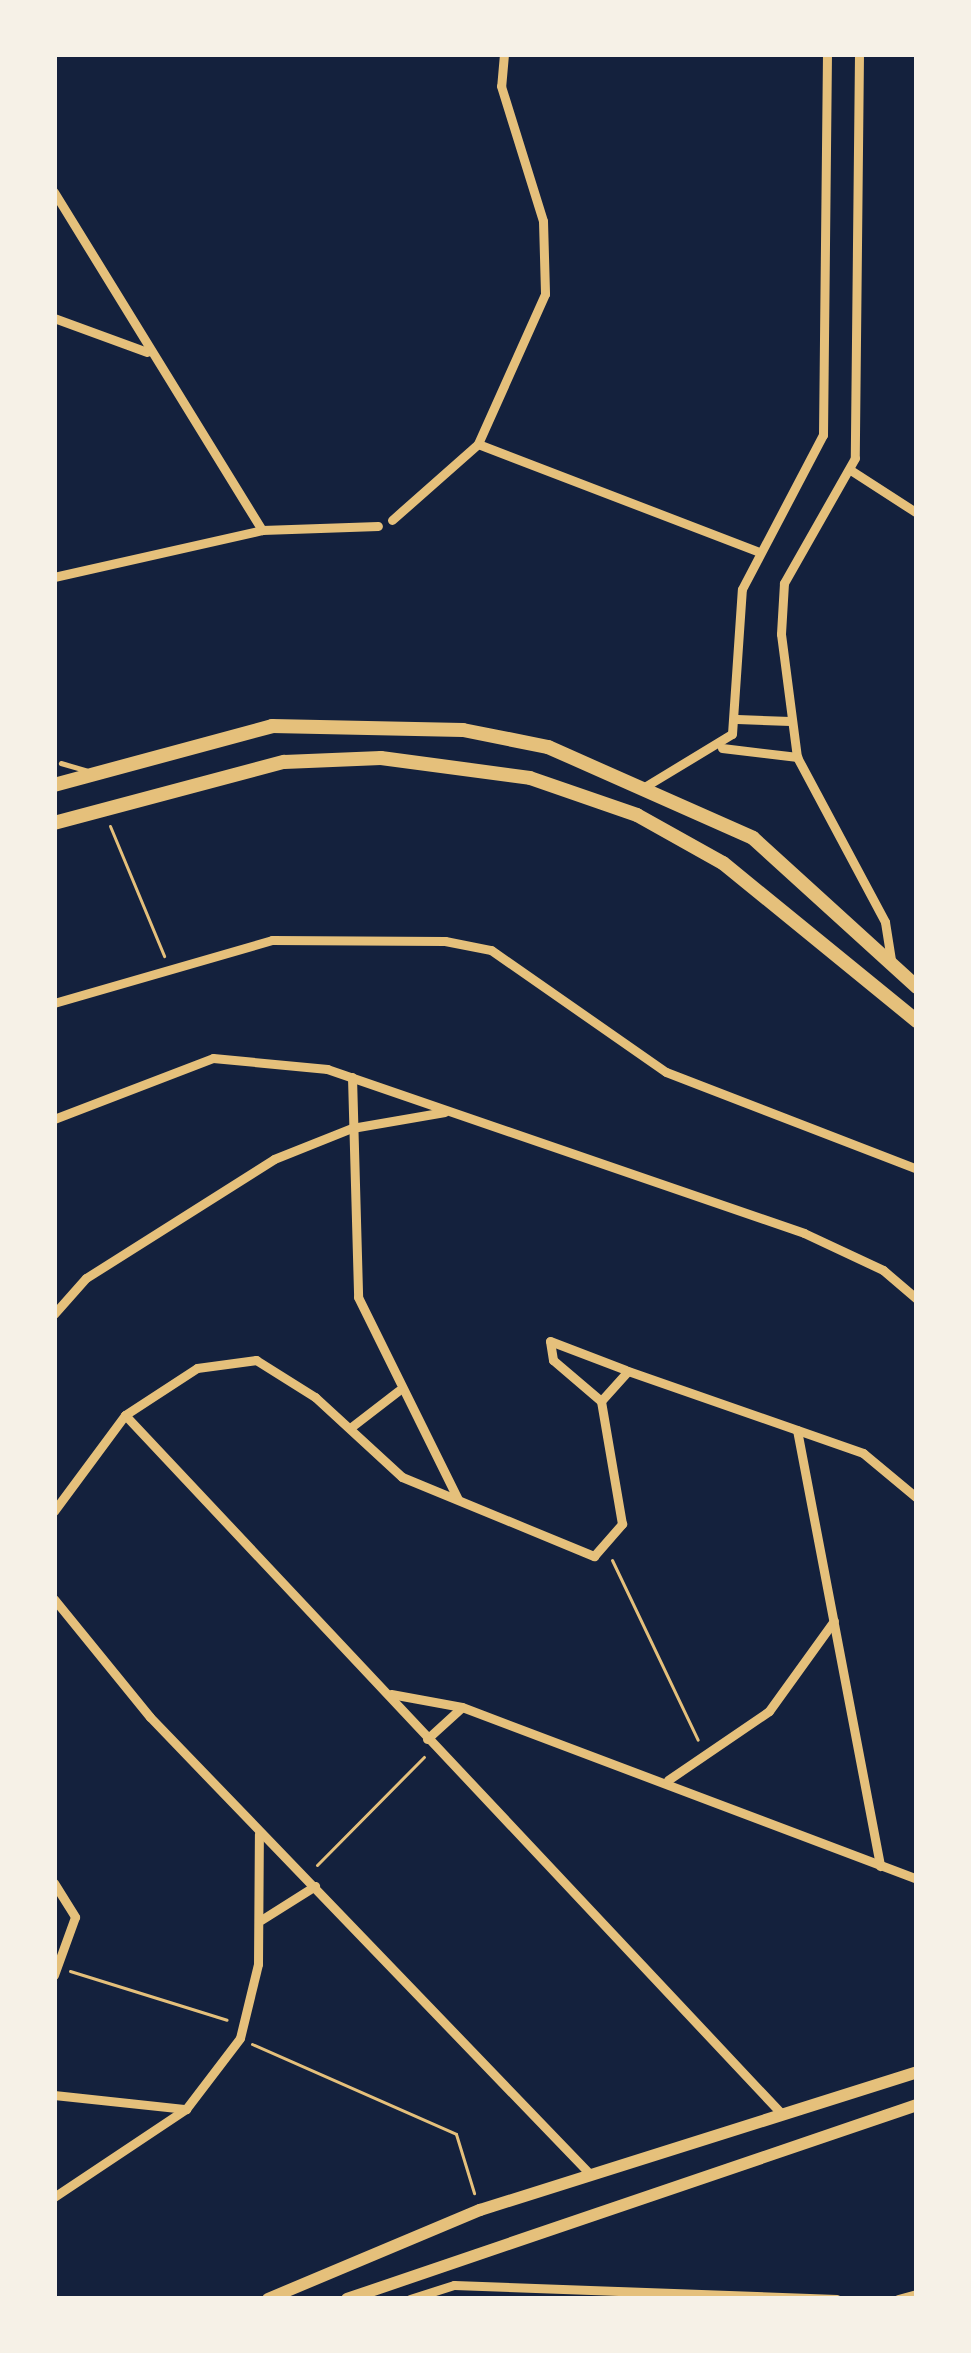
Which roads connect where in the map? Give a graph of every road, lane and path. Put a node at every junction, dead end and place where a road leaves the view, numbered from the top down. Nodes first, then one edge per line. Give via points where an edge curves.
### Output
1 (504, 54) edge
2 (826, 54) edge
3 (859, 54) edge
4 (54, 192) edge
5 (54, 318) edge
6 (147, 352) junction
7 (478, 444) junction
8 (852, 471) junction
9 (917, 513) edge
10 (392, 520) dead end
11 (378, 526) dead end
12 (262, 530) junction
13 (759, 552) junction
14 (54, 577) edge
15 (737, 719) junction
16 (790, 721) junction
17 (722, 748) junction
18 (797, 758) junction
19 (61, 763) dead end
20 (92, 771) junction
21 (54, 785) edge
22 (646, 786) junction
23 (103, 807) junction
24 (54, 824) edge
25 (891, 960) junction
26 (167, 964) junction
27 (917, 987) edge
28 (54, 1003) edge
29 (917, 1021) edge
30 (352, 1077) junction
31 (451, 1112) junction
32 (54, 1119) edge
33 (352, 1129) junction
34 (917, 1168) edge
35 (917, 1299) edge
36 (54, 1314) edge
37 (628, 1371) junction
38 (398, 1391) junction
39 (601, 1401) junction
40 (125, 1415) junction
41 (350, 1428) junction
42 (797, 1430) junction
43 (917, 1498) edge
44 (458, 1499) junction
45 (54, 1511) edge
46 (608, 1552) junction
47 (54, 1599) edge
48 (834, 1621) junction
49 (388, 1694) junction
50 (462, 1707) junction
51 (431, 1743) junction
52 (706, 1758) junction
53 (668, 1780) junction
54 (259, 1834) junction
55 (880, 1866) junction
56 (305, 1876) junction
57 (917, 1879) edge
58 (315, 1886) junction
59 (56, 1888) edge
60 (261, 1920) junction
61 (58, 1972) edge
62 (244, 2025) junction
63 (240, 2038) junction
64 (917, 2072) edge
65 (54, 2095) edge
66 (917, 2104) edge
67 (186, 2109) junction
68 (780, 2112) junction
69 (590, 2174) junction
70 (54, 2197) edge
71 (480, 2210) junction
72 (421, 2269) junction
73 (429, 2287) junction
74 (917, 2294) edge
75 (268, 2299) edge
76 (347, 2299) edge
77 (410, 2299) edge
78 (837, 2299) edge
79 (898, 2299) edge

1 - 7 street via 517,156 543,220 545,294
2 - 13 street via 825,416 811,470
3 - 8 street
4 - 6 street
5 - 6 street
6 - 12 street
7 - 10 street
7 - 13 street
8 - 9 street
8 - 16 street via 784,583
11 - 12 street
12 - 14 street
13 - 15 street via 736,621
15 - 16 street
15 - 17 street
16 - 18 street
17 - 18 street
17 - 22 street
18 - 25 street via 885,922
19 - 20 lane
20 - 21 main road
20 - 22 main road via 272,726 370,725 548,747
22 - 25 main road via 753,838
23 - 24 main road
23 - 26 path
23 - 29 main road via 284,763 381,758 530,778 637,815 723,863
25 - 27 main road
26 - 28 street
26 - 34 street via 311,934 491,950 666,1072
30 - 31 street
30 - 32 street via 213,1058
30 - 33 street
31 - 33 street
31 - 35 street via 804,1234 883,1270
33 - 36 street via 201,1202 86,1278
33 - 38 street via 358,1298
37 - 39 street
37 - 39 street via 550,1341 553,1360
37 - 42 street
38 - 41 street
38 - 44 street
39 - 46 street via 623,1504
40 - 41 street via 197,1368 256,1360
40 - 45 street
40 - 49 street
41 - 44 street via 402,1478
42 - 43 street via 863,1453
42 - 48 street
44 - 46 street
46 - 52 path
47 - 54 street
48 - 52 street via 769,1711
48 - 55 street
49 - 50 street
49 - 51 street
50 - 51 street
50 - 53 street
51 - 56 path
51 - 68 street
52 - 53 street
53 - 55 street
54 - 56 street
54 - 60 street
55 - 57 street
56 - 58 street
58 - 60 street
58 - 69 street
59 - 61 street via 75,1916
60 - 62 street
61 - 62 path
62 - 63 street
63 - 67 street
63 - 71 path via 456,2134
64 - 68 main road
65 - 67 street
66 - 72 main road
67 - 70 street
68 - 69 main road
69 - 71 main road
71 - 75 main road
72 - 73 street
72 - 76 main road
73 - 77 street
73 - 78 street
74 - 79 street

